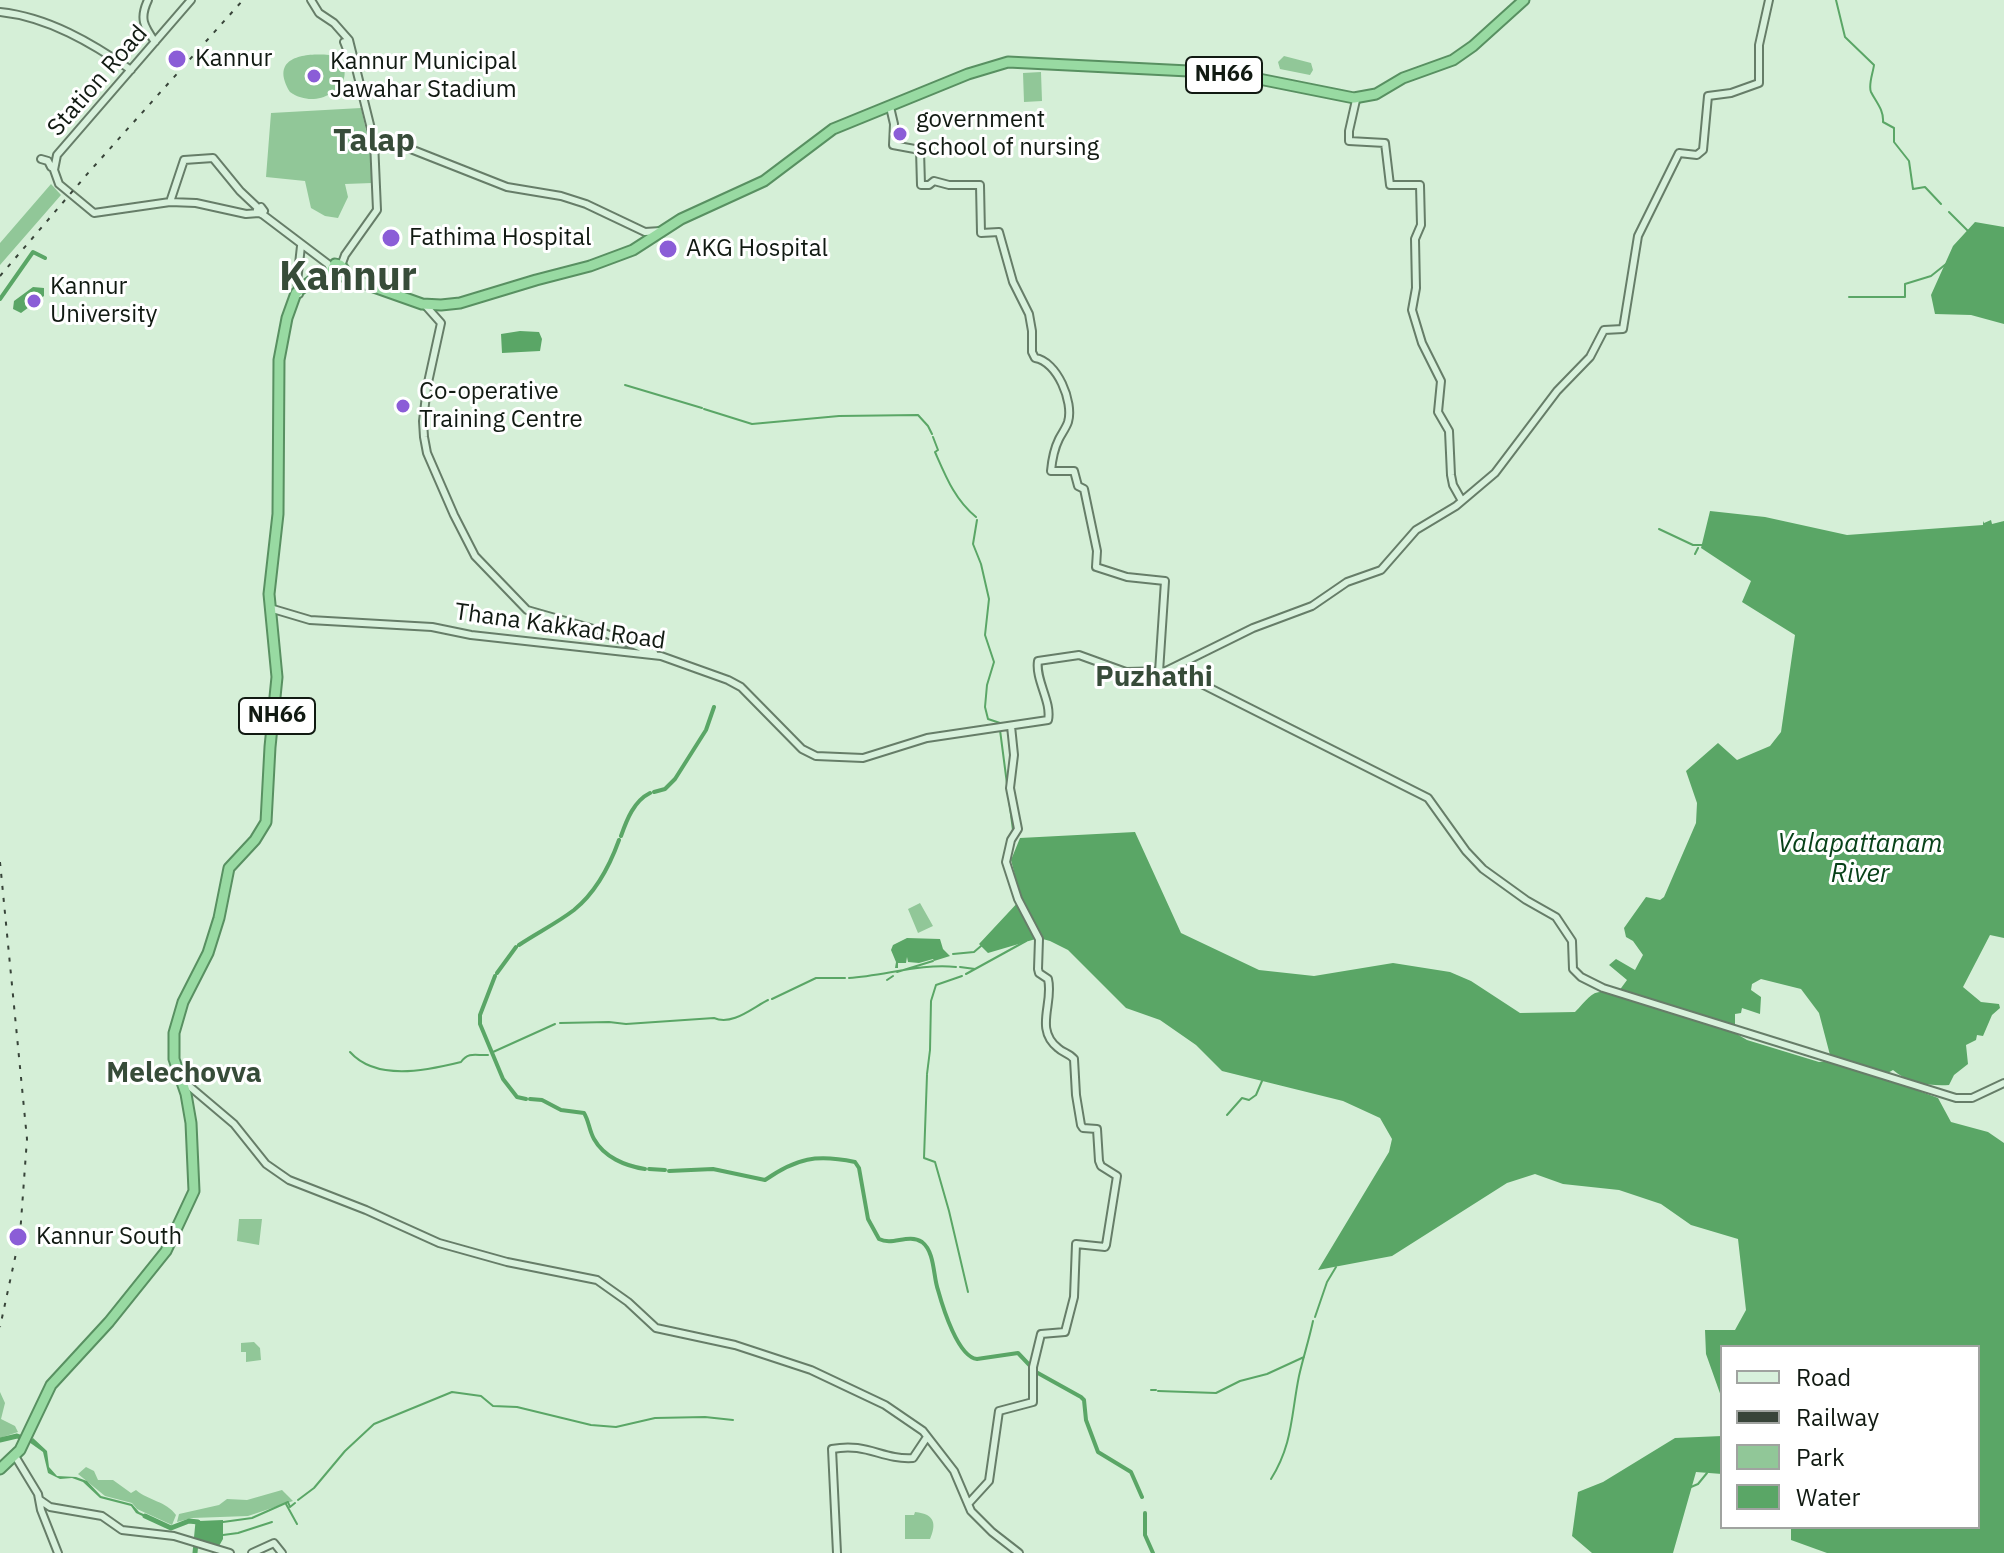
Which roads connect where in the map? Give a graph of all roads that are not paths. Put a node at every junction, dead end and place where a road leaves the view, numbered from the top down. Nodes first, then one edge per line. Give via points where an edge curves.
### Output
1 (148, 0) edge
2 (191, 0) edge
3 (312, 0) edge
4 (1524, 0) edge
5 (1769, 0) edge
6 (0, 14) edge
7 (340, 29) junction
8 (346, 40) junction
9 (155, 42) junction
10 (130, 70) junction
11 (1356, 99) junction
12 (889, 106) junction
13 (372, 140) junction
14 (57, 155) junction
15 (41, 159) dead end
16 (51, 167) junction
17 (170, 202) junction
18 (121, 210) junction
19 (261, 212) junction
20 (661, 231) junction
21 (301, 246) junction
22 (344, 254) junction
23 (340, 271) junction
24 (299, 292) junction
25 (423, 304) junction
26 (1462, 501) junction
27 (272, 609) junction
28 (661, 656) junction
29 (1172, 669) junction
30 (1159, 672) junction
31 (1011, 726) junction
32 (2004, 1083) edge
33 (185, 1085) junction
34 (927, 1437) junction
35 (15, 1456) junction
36 (0, 1469) edge
37 (40, 1500) junction
38 (968, 1504) junction
39 (58, 1553) edge
40 (230, 1553) edge
41 (252, 1553) edge
42 (282, 1553) edge
43 (837, 1553) edge
44 (1019, 1553) edge

1 - 9 main road via 141,17
2 - 9 main road, Station Road
3 - 7 main road
4 - 11 highway via 1466,52 1373,97
5 - 26 main road, Thana Kakkad Road via 1759,45 1759,83 1708,96 1703,150 1697,155 1679,153 1638,236 1622,330 1604,330 1590,357 1557,391 1511,454
6 - 10 main road via 46,24
7 - 8 main road
7 - 8 main road
8 - 13 main road
9 - 10 main road, Station Road
10 - 14 main road, Station Road
11 - 12 highway, NH66 via 1238,74 1016,61
11 - 26 main road via 1349,141 1385,143 1390,185 1420,185 1412,310 1441,381 1438,412 1449,431 1451,475
12 - 20 highway, NH66 via 828,129 767,176
12 - 30 main road via 893,145 920,150 921,185 980,185 981,233 999,232 1013,282 1029,314 1032,352 1057,374 1068,402 1068,423 1051,471 1074,471 1084,489 1096,567 1165,581
13 - 20 main road via 437,158 507,187 571,199 645,232
13 - 22 main road via 373,213
14 - 16 main road
14 - 18 main road, Station Road via 56,179 66,191 94,213
15 - 16 main road
16 - 18 main road via 54,183 89,214
17 - 18 main road
17 - 19 main road
17 - 19 main road via 184,160 213,158
19 - 21 main road
19 - 23 main road
20 - 25 highway, NH66 via 589,264 462,300
21 - 23 main road
21 - 24 main road
22 - 23 main road
22 - 23 main road
23 - 24 highway
23 - 25 highway, NH66
24 - 27 highway, NH66 via 281,353 282,512
25 - 28 main road via 441,323 423,416 425,445 475,556 527,610
26 - 29 main road, Thana Kakkad Road via 1416,530 1381,570
27 - 28 main road, Thana Kakkad Road via 310,620 432,627
27 - 33 highway, NH66 via 281,675 270,819 266,831 232,869 212,950 184,1005 174,1059
28 - 31 main road, Thana Kakkad Road via 741,687 802,749 816,756 863,758 927,738
29 - 30 main road, Thana Kakkad Road
29 - 32 main road via 1428,798 1483,869 1556,917 1572,941 1571,964 1581,977 1623,995 1965,1100
30 - 31 main road, Thana Kakkad Road via 1126,672 1079,655 1043,659 1036,664 1050,719
31 - 38 main road via 1010,788 1018,825 1006,865 1040,942 1038,973 1049,985 1047,1034 1074,1059 1081,1125 1097,1129 1100,1165 1117,1176 1106,1245 1076,1244 1074,1297 1065,1332 1042,1332 1033,1402 999,1411 989,1481
33 - 34 main road via 233,1122 266,1164 296,1182 439,1243 597,1280 656,1328 735,1345 811,1370 885,1405
33 - 35 highway, NH66 via 194,1191 166,1251 51,1385
34 - 38 main road via 954,1471
34 - 43 main road via 913,1458 868,1448 832,1449
35 - 36 highway, NH66
35 - 37 main road
37 - 39 main road
37 - 40 main road via 50,1507 97,1514 122,1530 172,1536
38 - 44 main road
41 - 42 main road via 274,1543

